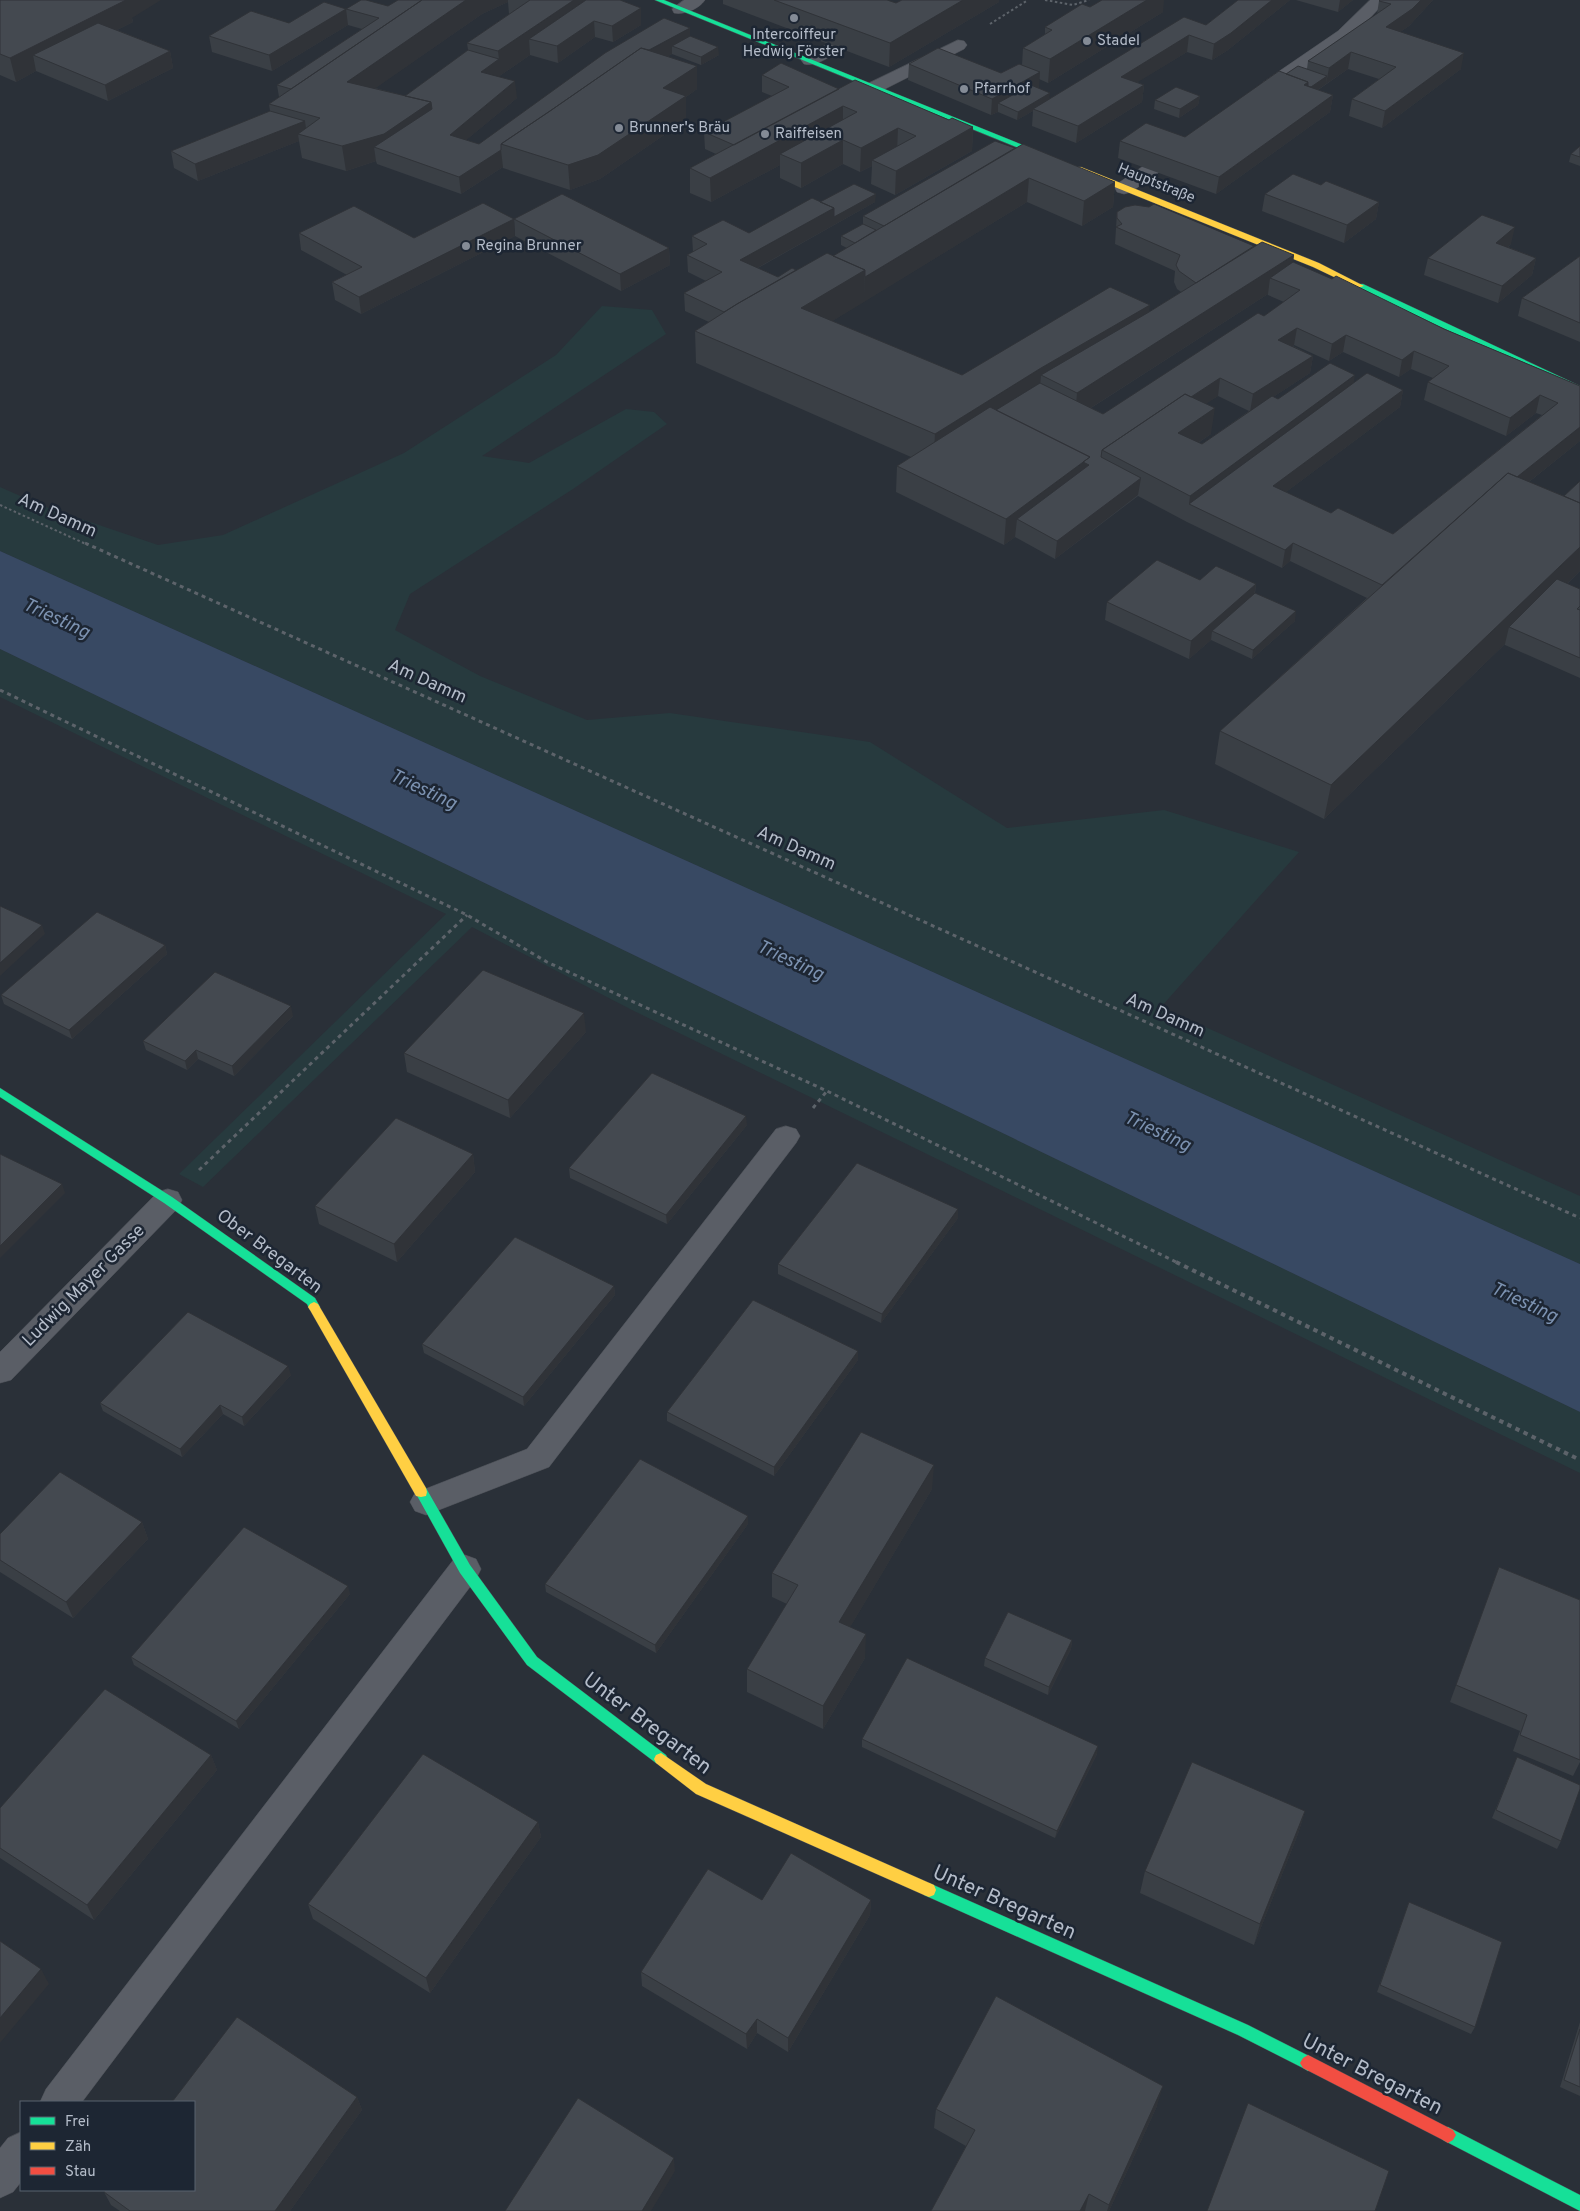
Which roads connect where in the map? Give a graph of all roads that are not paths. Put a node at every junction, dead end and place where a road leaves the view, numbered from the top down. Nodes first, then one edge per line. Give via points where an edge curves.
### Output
1 (658, 0) edge
2 (697, 0) edge
3 (1379, 0) edge
4 (680, 9) junction
5 (958, 45) road end
6 (835, 46) edge
7 (810, 60) junction
8 (875, 87) junction
9 (1256, 96) edge
10 (1192, 140) edge
11 (1124, 188) junction
12 (1580, 389) edge
13 (0, 1092) edge
14 (786, 1136) dead end
15 (168, 1200) junction
16 (0, 1371) edge
17 (426, 1502) junction
18 (465, 1569) junction
19 (60, 2101) edge
20 (20, 2153) edge
21 (0, 2179) edge
22 (1580, 2202) edge

1 - 4 street, Hauptstraße
2 - 4 street
3 - 9 street via 1344,35
4 - 7 street, Hauptstraße
5 - 8 street
6 - 7 street
7 - 8 street, Hauptstraße
8 - 11 street, Hauptstraße
10 - 11 street
11 - 12 street, Hauptstraße via 1316,266
13 - 15 street, Ober Bregarten
14 - 17 street via 538,1458
15 - 16 street, Ludwig Mayer Gasse
15 - 17 street, Ober Bregarten via 311,1301
17 - 18 street, Ober Bregarten
18 - 19 street
18 - 22 street, Unter Bregarten via 532,1661 701,1789 1243,2030
20 - 21 street

